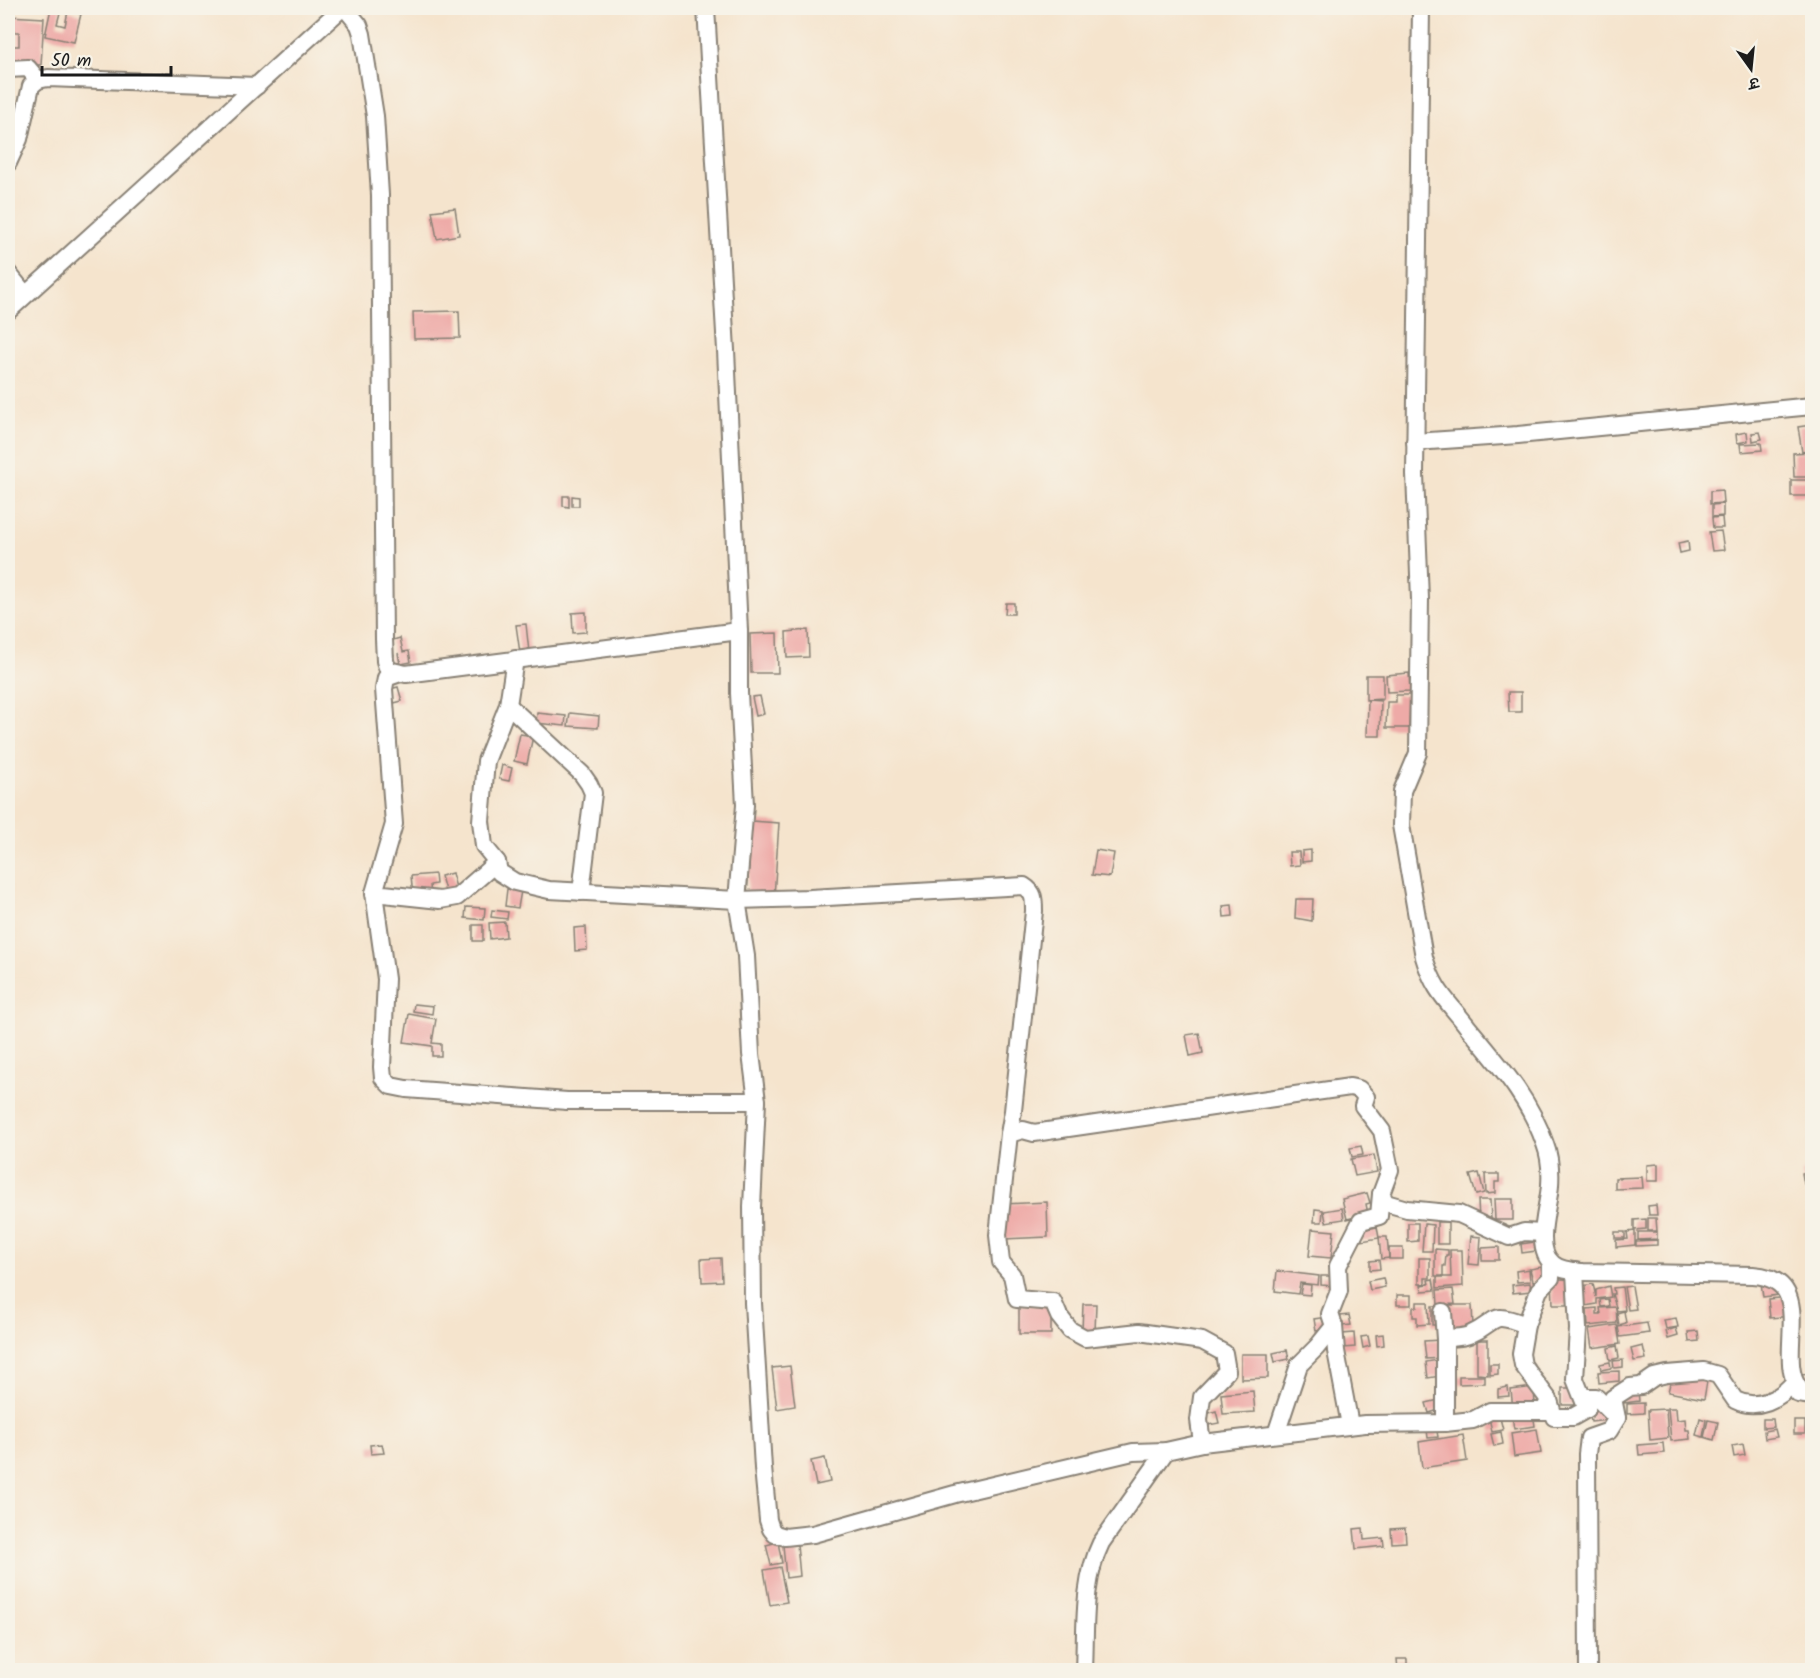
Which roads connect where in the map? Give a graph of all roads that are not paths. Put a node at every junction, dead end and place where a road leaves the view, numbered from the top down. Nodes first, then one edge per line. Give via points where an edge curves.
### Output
1 (338, 8) edge
2 (706, 8) edge
3 (1421, 8) edge
4 (8, 69) edge
5 (38, 80) junction
6 (257, 86) junction
7 (8, 163) edge
8 (8, 273) edge
9 (25, 294) junction
10 (8, 311) edge
11 (1812, 406) edge
12 (1415, 442) junction
13 (739, 631) junction
14 (515, 659) junction
15 (400, 674) junction
16 (508, 705) junction
17 (497, 862) junction
18 (580, 892) junction
19 (374, 893) junction
20 (737, 900) junction
21 (757, 1101) junction
22 (1009, 1134) junction
23 (1381, 1194) junction
24 (1543, 1233) junction
25 (1551, 1264) junction
26 (1575, 1271) junction
27 (1443, 1312) dead end
28 (1526, 1325) junction
29 (1334, 1326) junction
30 (1445, 1339) junction
31 (1794, 1382) junction
32 (1812, 1396) edge
33 (1549, 1400) junction
34 (1587, 1409) junction
35 (1617, 1419) junction
36 (1445, 1423) junction
37 (1350, 1425) junction
38 (1276, 1434) junction
39 (1202, 1443) junction
40 (1166, 1451) junction
41 (1084, 1671) edge
42 (1588, 1671) edge

1 - 6 street
1 - 15 street via 359,25 375,116 380,195 384,639 388,670
2 - 13 street
3 - 12 street
4 - 5 street via 28,68
5 - 6 street
5 - 7 street via 31,86 19,140
6 - 9 street
8 - 9 street
9 - 10 street
11 - 12 street
12 - 24 street via 1420,599 1418,753 1402,791 1401,825 1429,973 1440,995 1529,1106 1548,1151 1548,1202
13 - 14 street
13 - 20 street via 745,805
14 - 15 street
14 - 16 street
15 - 19 street via 386,678 384,689 394,824
16 - 17 street via 486,761 481,821 484,846
16 - 18 street via 590,784 592,802
17 - 18 street via 499,872 516,882
17 - 19 street via 457,897 440,900
18 - 20 street
19 - 21 street via 386,979 382,1067 383,1078 391,1086 567,1101
20 - 21 street via 746,956
20 - 22 street via 1010,885 1030,890 1034,911
21 - 40 street via 752,1207 754,1324 762,1468 768,1520 775,1534 813,1534 956,1494 1141,1451
22 - 23 street via 1350,1086 1359,1089 1382,1131 1390,1170
22 - 39 street via 998,1235 1001,1262 1012,1275 1017,1299 1053,1302 1070,1330 1085,1338 1151,1333 1202,1341 1224,1353 1227,1371 1202,1397 1198,1420
23 - 24 street via 1386,1203 1394,1206 1459,1214 1509,1237 1524,1232
23 - 29 street via 1379,1216 1361,1221 1338,1266 1339,1291 1330,1314
24 - 25 street via 1545,1255
25 - 26 street
25 - 28 street via 1551,1278 1539,1290
26 - 31 street via 1777,1278 1795,1295 1798,1304
26 - 34 street via 1575,1379
27 - 30 street
28 - 30 street via 1496,1317 1468,1335
28 - 33 street via 1523,1365
29 - 37 street
29 - 38 street via 1299,1365
30 - 36 street
31 - 32 street via 1798,1394
31 - 35 street via 1779,1396 1749,1405 1735,1400 1713,1373 1660,1375 1613,1398
33 - 34 street via 1554,1417 1573,1417
33 - 36 street via 1544,1411 1490,1411 1473,1420
34 - 35 street via 1587,1397 1596,1397
35 - 42 street via 1609,1431 1589,1438 1587,1454
36 - 37 street
37 - 38 street
38 - 39 street
39 - 40 street
40 - 41 street via 1094,1558 1088,1588

